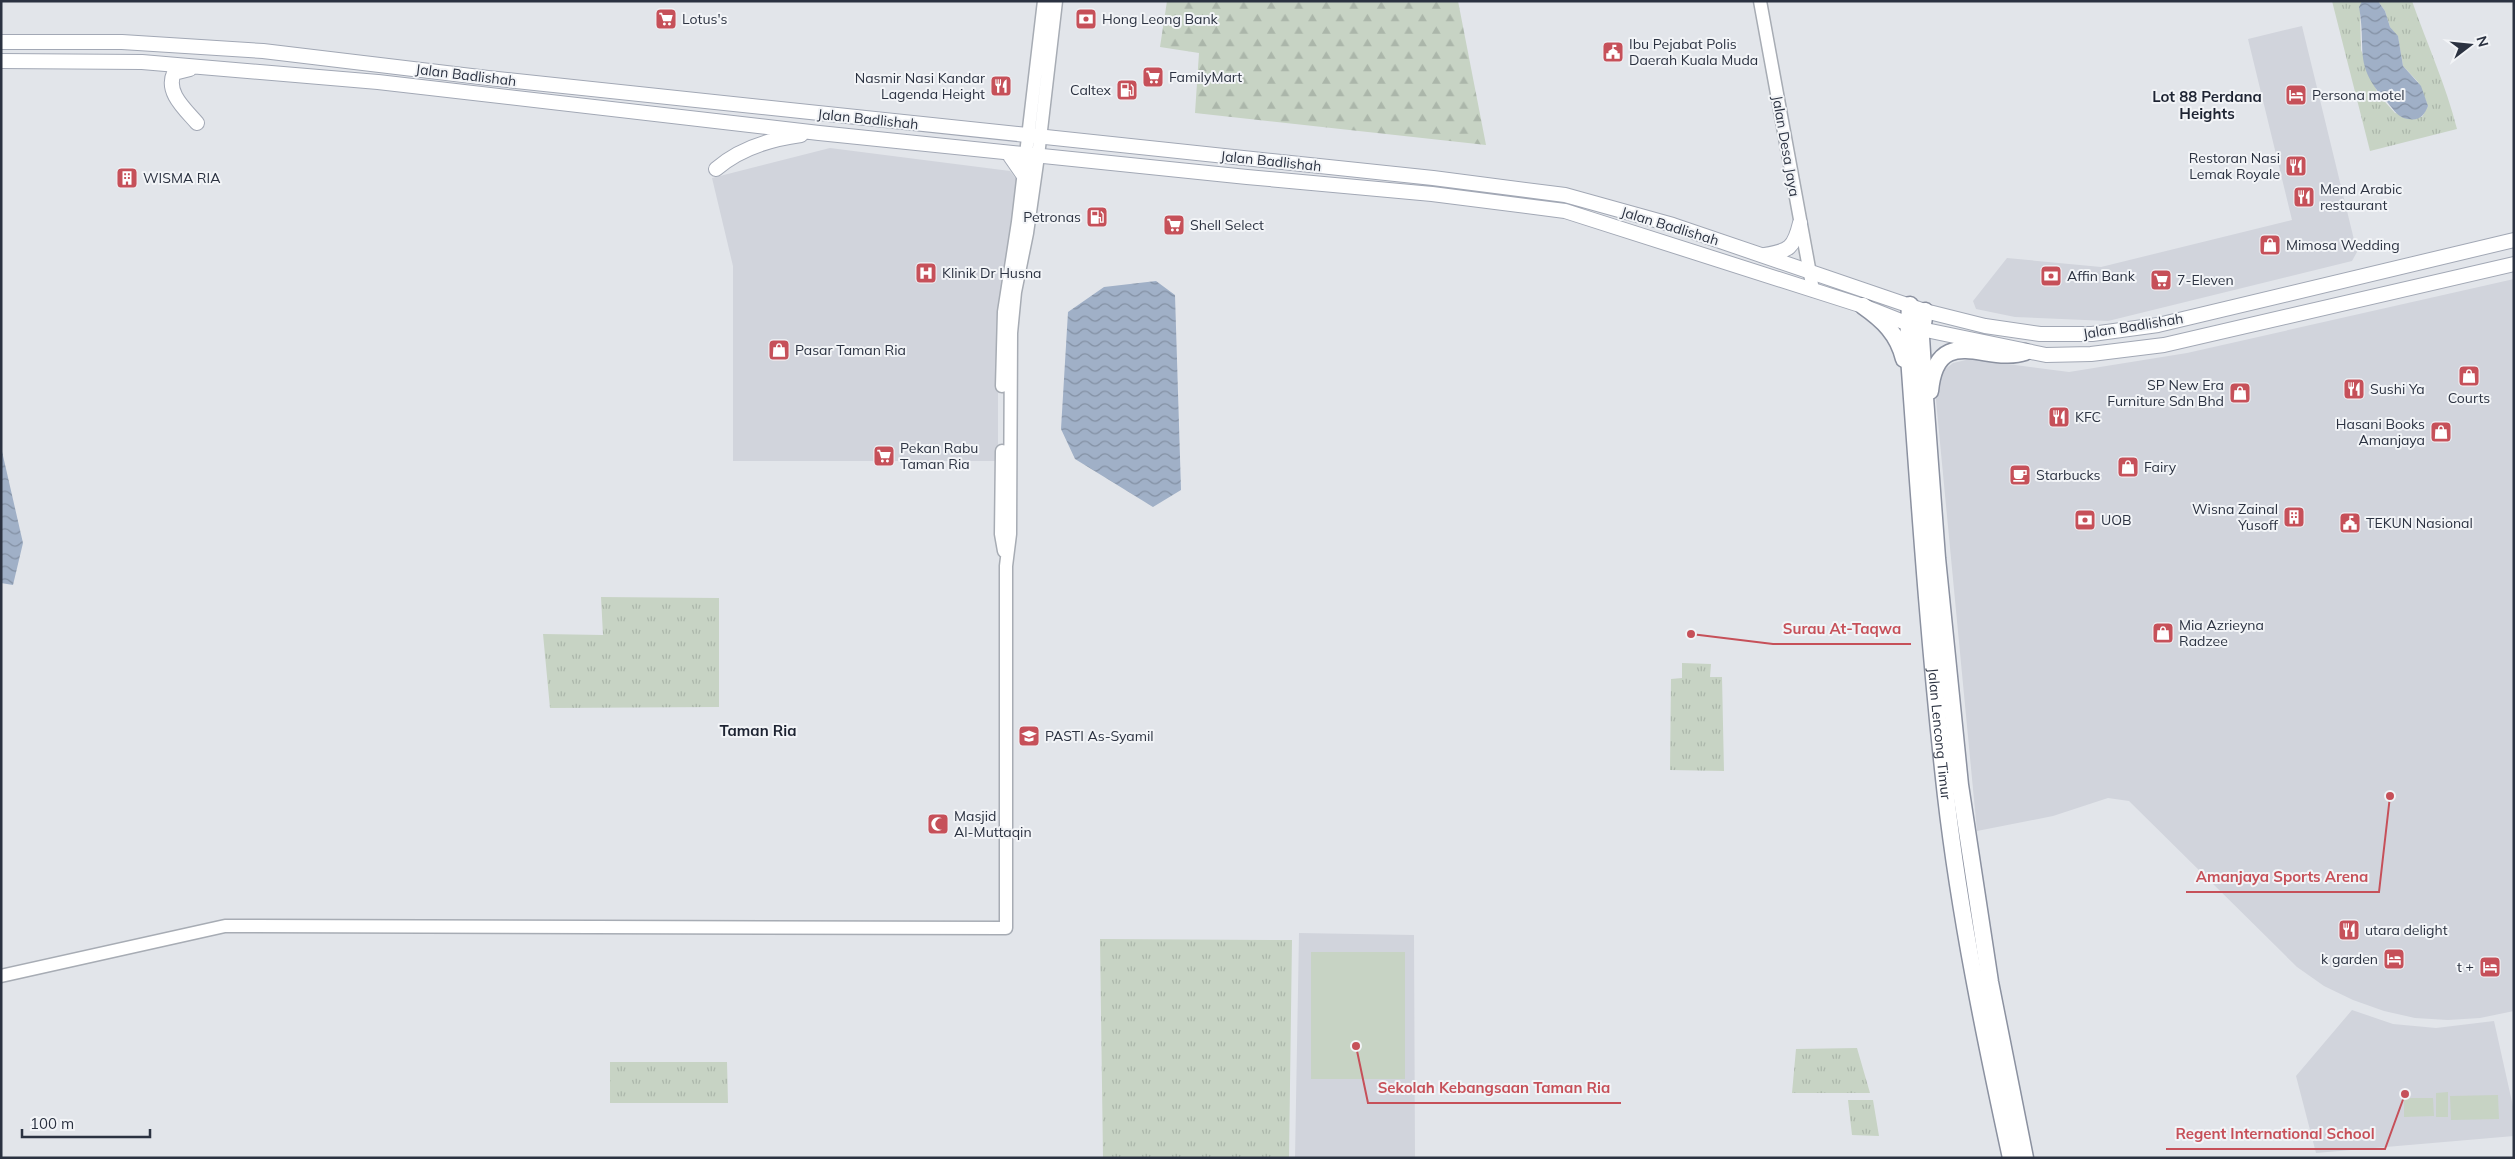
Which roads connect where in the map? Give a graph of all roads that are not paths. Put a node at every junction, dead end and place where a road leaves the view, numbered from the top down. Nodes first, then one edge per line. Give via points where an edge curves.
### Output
1 (1044, 1) edge
2 (1056, 1) edge
3 (1760, 1) edge
4 (1, 42) edge
5 (1, 61) edge
6 (221, 68) junction
7 (197, 123) dead end
8 (819, 133) junction
9 (1034, 137) junction
10 (1008, 152) junction
11 (1032, 155) junction
12 (716, 169) dead end
13 (1024, 176) junction
14 (1800, 223) junction
15 (2514, 240) edge
16 (1764, 256) junction
17 (2514, 264) edge
18 (1809, 271) junction
19 (1813, 290) junction
20 (1910, 305) junction
21 (1863, 306) junction
22 (1925, 311) junction
23 (1914, 326) junction
24 (2025, 352) junction
25 (1921, 428) junction
26 (1006, 566) junction
27 (1, 976) edge
28 (2010, 1158) edge
29 (2025, 1158) edge

1 - 9 street
2 - 9 street
3 - 14 street, Jalan Desa Jaya
4 - 9 main road, Jalan Badlishah via 112,42 263,51
5 - 6 main road, Jalan Badlishah via 108,61
6 - 7 main road via 174,73 172,90
6 - 8 main road, Jalan Badlishah via 378,82
8 - 10 main road, Jalan Badlishah
8 - 12 main road via 755,146
9 - 11 street
9 - 16 main road, Jalan Badlishah via 1433,178 1565,195 1673,225
10 - 11 main road, Jalan Badlishah
10 - 13 main road
11 - 13 street
11 - 19 main road, Jalan Badlishah via 1432,194 1565,211
11 - 26 street via 1027,233 1011,333 1010,534
13 - 26 street via 1002,331 1001,534
14 - 16 main road via 1797,238 1788,249
14 - 18 street, Jalan Desa Jaya
15 - 22 main road, Jalan Badlishah via 2180,320 2119,331 2040,334 1985,326
16 - 18 main road, Jalan Badlishah
17 - 24 main road, Jalan Badlishah via 2164,346 2084,355
18 - 19 street, Jalan Desa Jaya
18 - 20 main road, Jalan Badlishah
19 - 21 main road, Jalan Badlishah
20 - 22 main road, Jalan Badlishah
20 - 23 highway, Jalan Lencong Timur
21 - 23 main road, Jalan Badlishah
21 - 25 highway via 1889,328 1900,345
22 - 23 highway, Jalan Lencong Timur
23 - 24 main road, Jalan Badlishah
23 - 25 highway, Jalan Lencong Timur
24 - 25 highway via 2017,355 1964,350 1946,356 1931,377
25 - 28 highway, Jalan Lencong Timur via 1925,575 1947,800 1984,1027
25 - 29 highway, Jalan Lencong Timur via 1967,836 1990,982
26 - 27 street via 1006,928 225,926

